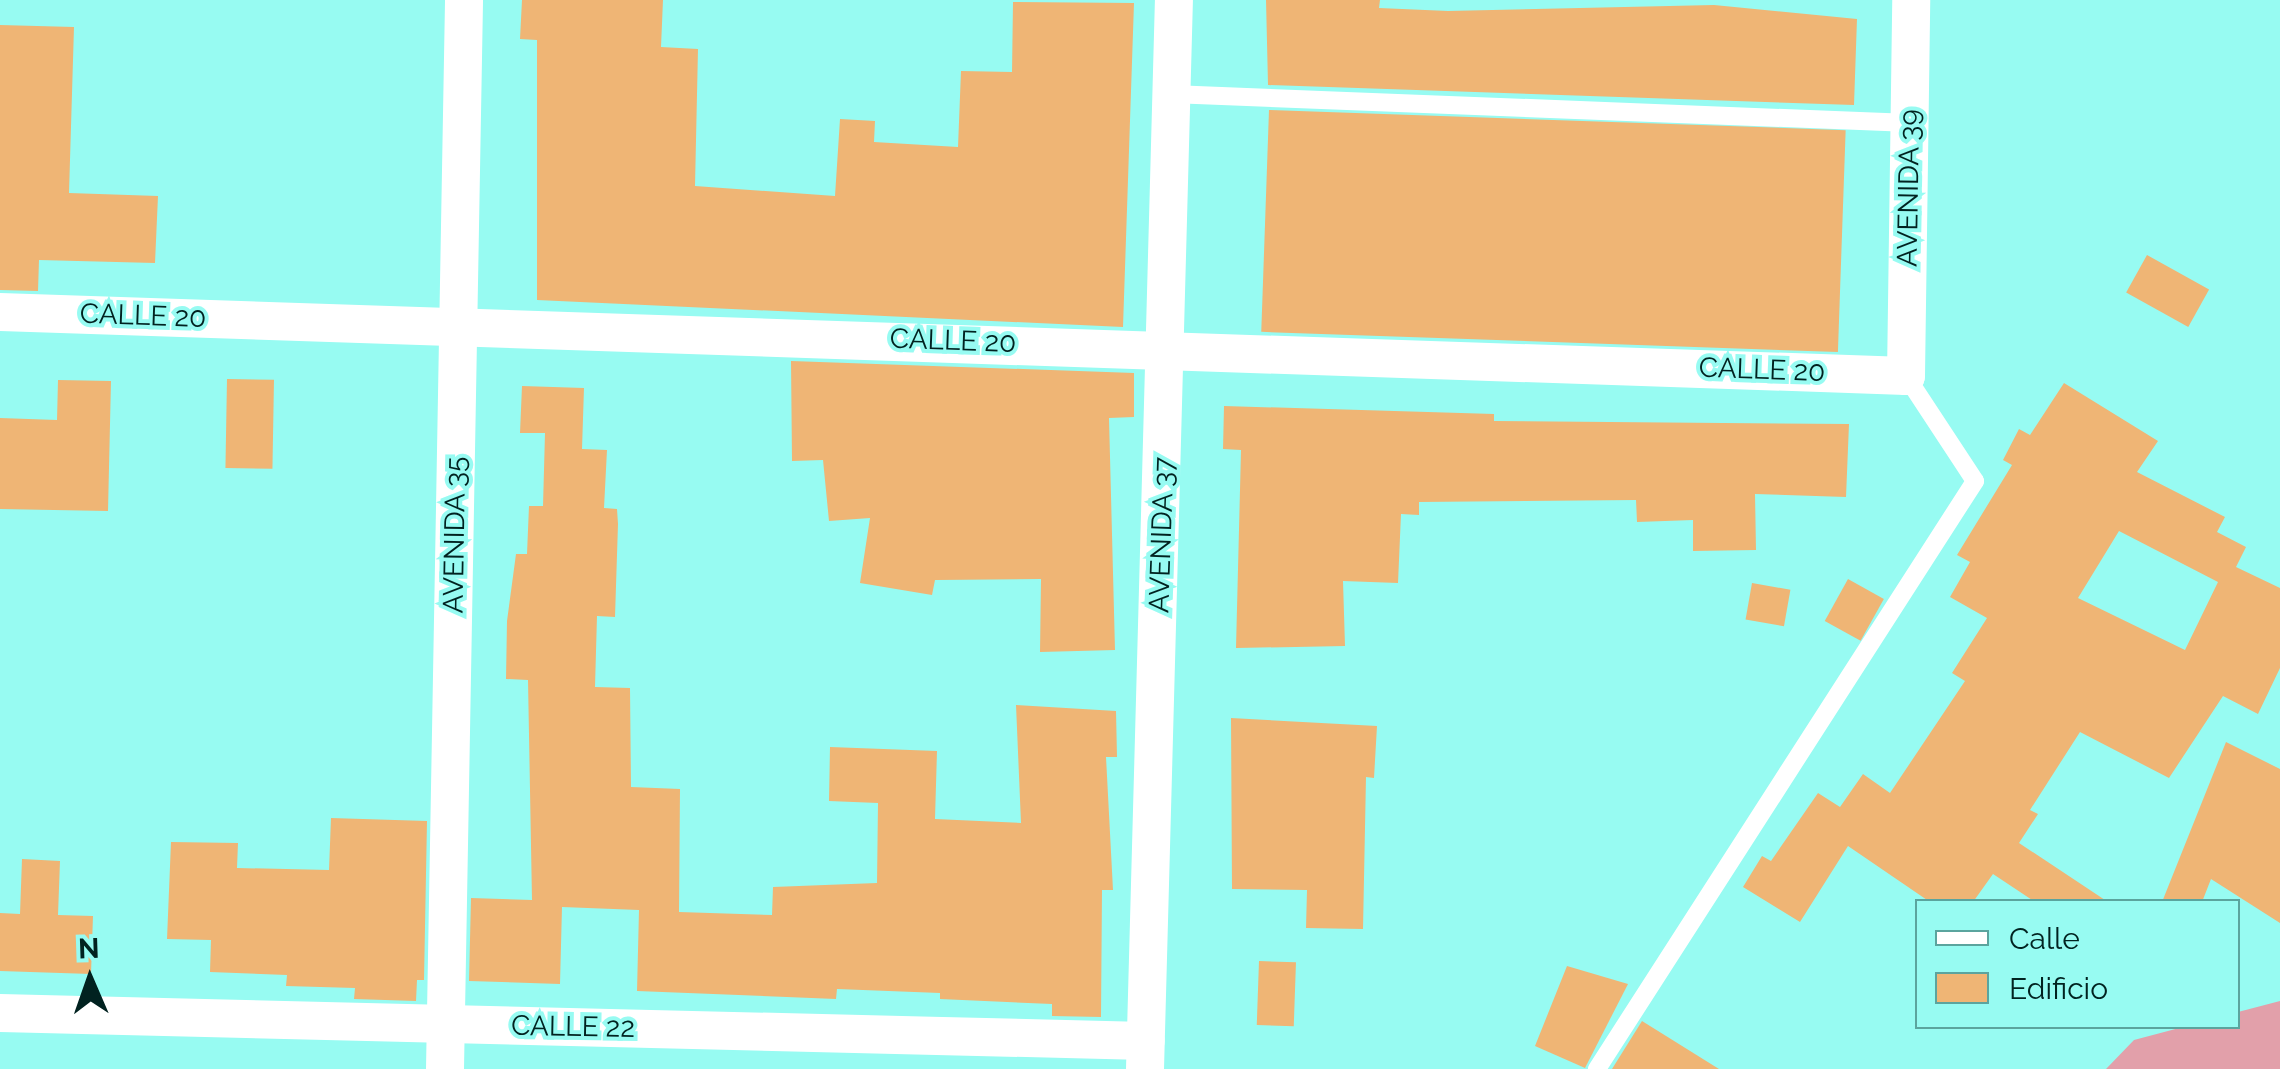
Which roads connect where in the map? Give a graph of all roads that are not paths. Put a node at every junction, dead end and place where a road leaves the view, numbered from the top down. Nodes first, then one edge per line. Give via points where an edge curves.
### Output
1 (464, 0) edge
2 (1174, 0) edge
3 (1911, 0) edge
4 (1171, 94) junction
5 (1910, 123) junction
6 (0, 312) edge
7 (458, 326) junction
8 (1168, 347) junction
9 (1906, 376) junction
10 (0, 1013) edge
11 (447, 1024) junction
12 (1146, 1055) edge
13 (445, 1069) edge
14 (1597, 1069) edge

1 - 7 street, AVENIDA 35
2 - 4 street, AVENIDA 37
3 - 5 street, AVENIDA 39
4 - 5 lane
4 - 8 street, AVENIDA 37
5 - 9 street, AVENIDA 39
6 - 7 street, CALLE 20
7 - 8 street, CALLE 20
7 - 11 street, AVENIDA 35
8 - 9 street, CALLE 20
8 - 12 street, AVENIDA 37
9 - 14 lane via 1976,480
10 - 11 street, CALLE 22
11 - 12 street, CALLE 22
11 - 13 street, AVENIDA 35

